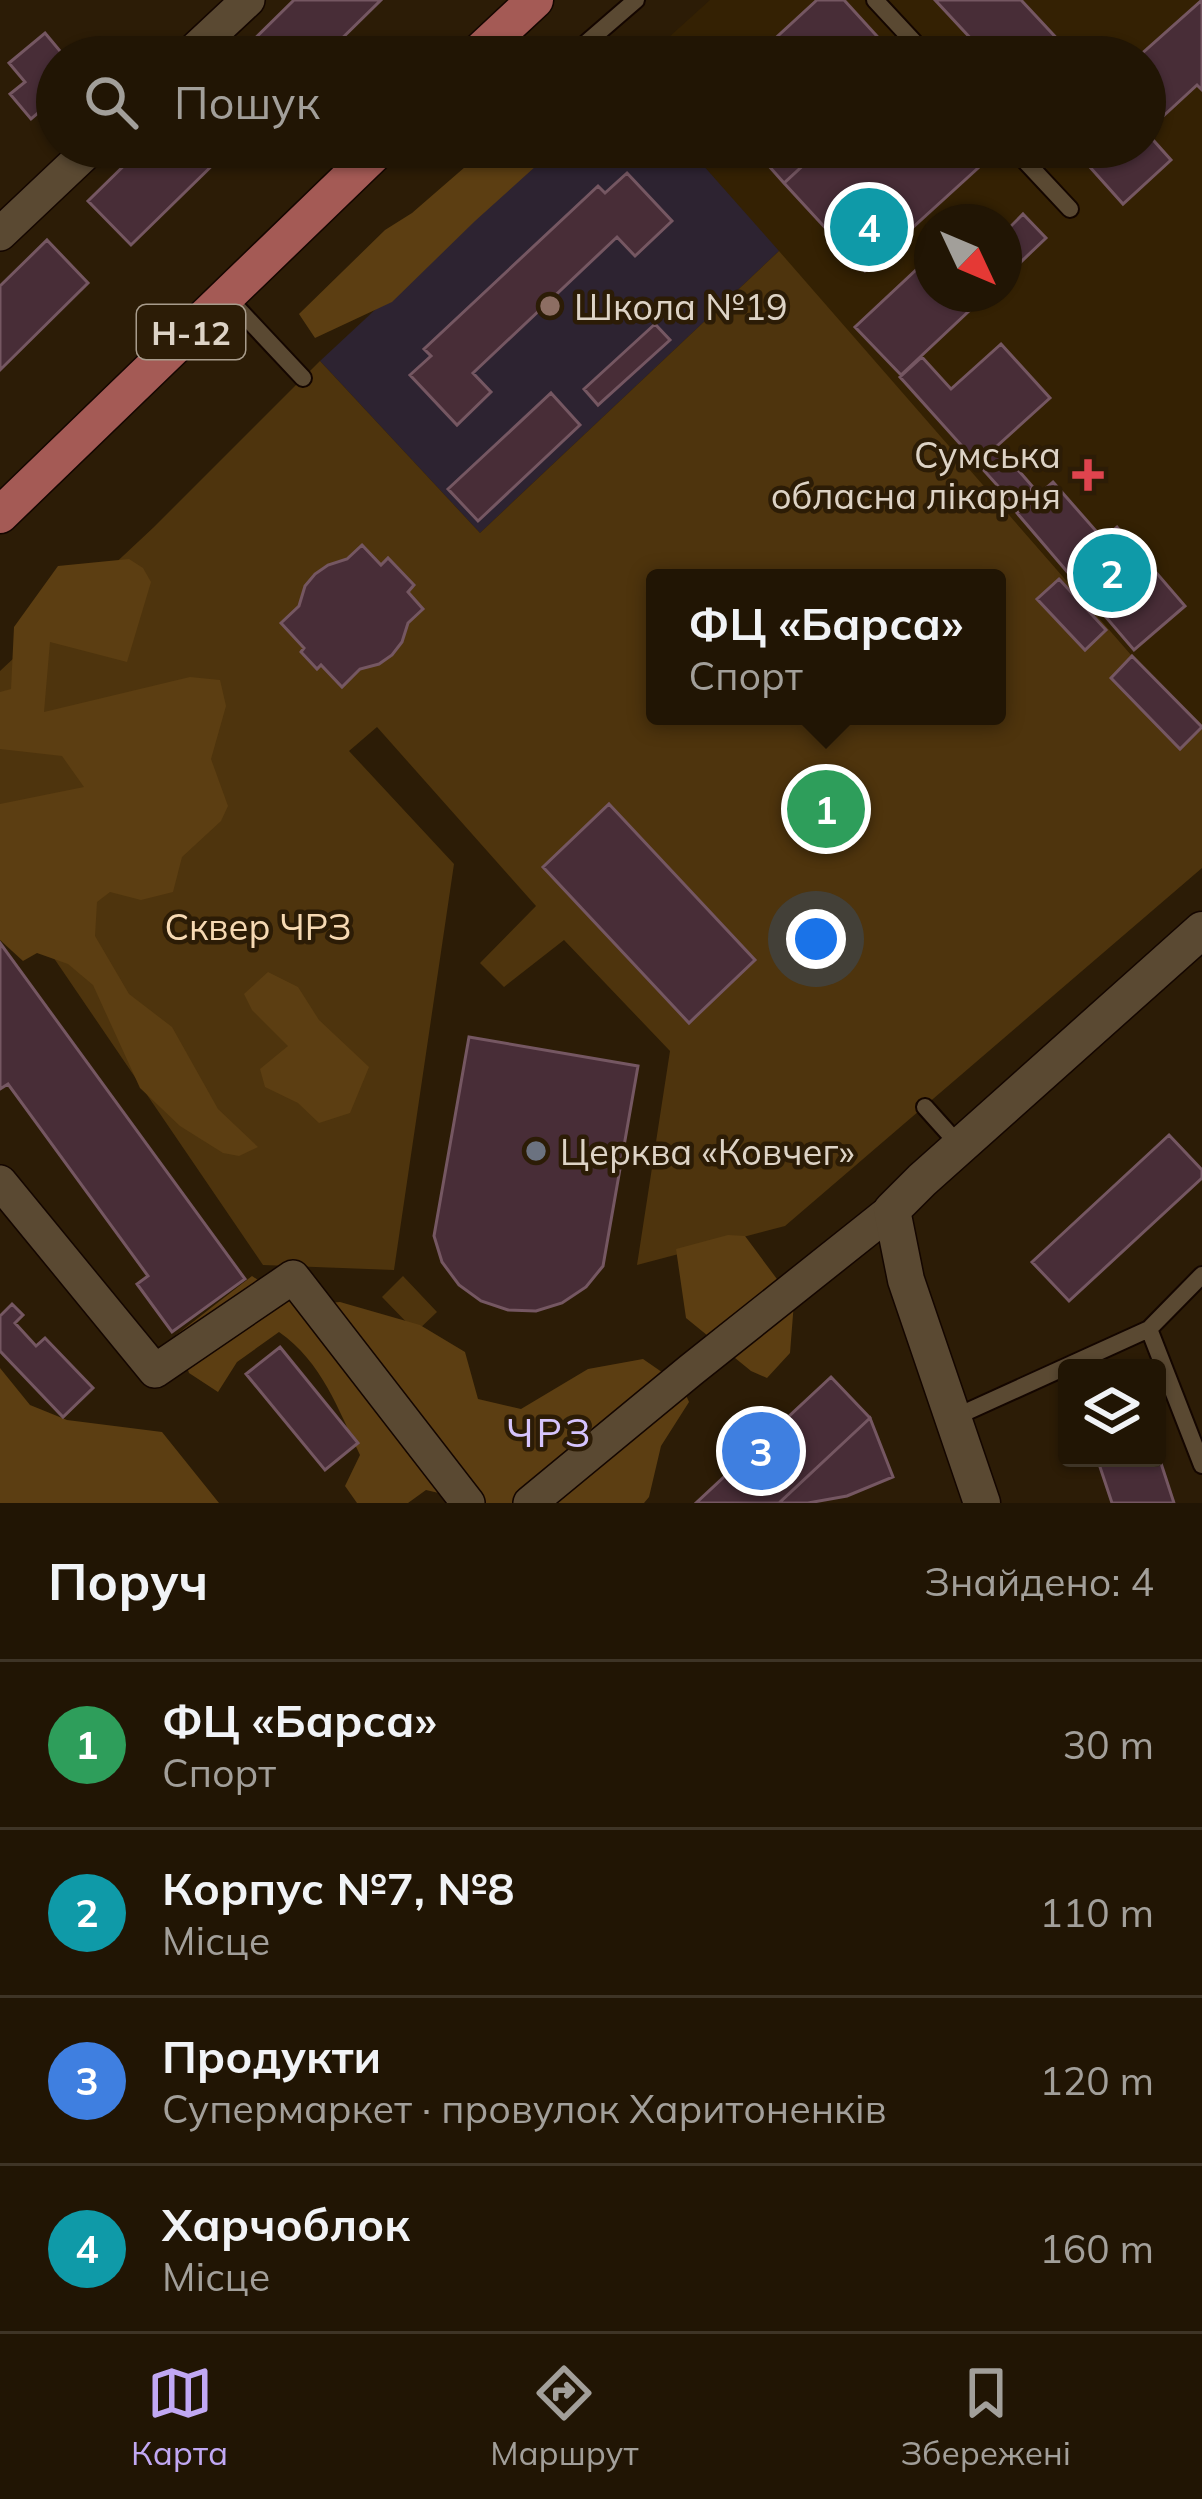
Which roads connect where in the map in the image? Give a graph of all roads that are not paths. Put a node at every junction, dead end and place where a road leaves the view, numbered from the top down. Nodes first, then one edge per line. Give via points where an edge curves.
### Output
1 (248, 0) edge
2 (637, 0) edge
3 (875, 0) edge
4 (532, 1) edge
5 (210, 36) edge
6 (496, 36) edge
7 (595, 36) edge
8 (908, 36) edge
9 (70, 168) edge
10 (359, 168) edge
11 (1032, 168) edge
12 (1070, 208) dead end
13 (0, 234) edge
14 (227, 296) junction
15 (303, 378) dead end
16 (0, 515) edge
17 (1202, 930) edge
18 (925, 1107) dead end
19 (960, 1147) junction
20 (0, 1182) edge
21 (892, 1210) junction
22 (1202, 1275) edge
23 (1149, 1329) junction
24 (952, 1419) junction
25 (1202, 1465) edge
26 (468, 1503) edge
27 (530, 1503) edge
28 (982, 1503) edge

1 - 5 street
2 - 7 lane
3 - 8 lane
4 - 6 main road
9 - 13 street
10 - 14 main road, Н-12
11 - 12 lane
14 - 15 lane
14 - 16 main road, Н-12
17 - 19 main road
18 - 19 lane
19 - 21 main road
20 - 26 street via 155,1371 293,1277
21 - 24 main road
21 - 27 street
22 - 23 lane
23 - 24 lane
23 - 25 lane
24 - 28 main road

